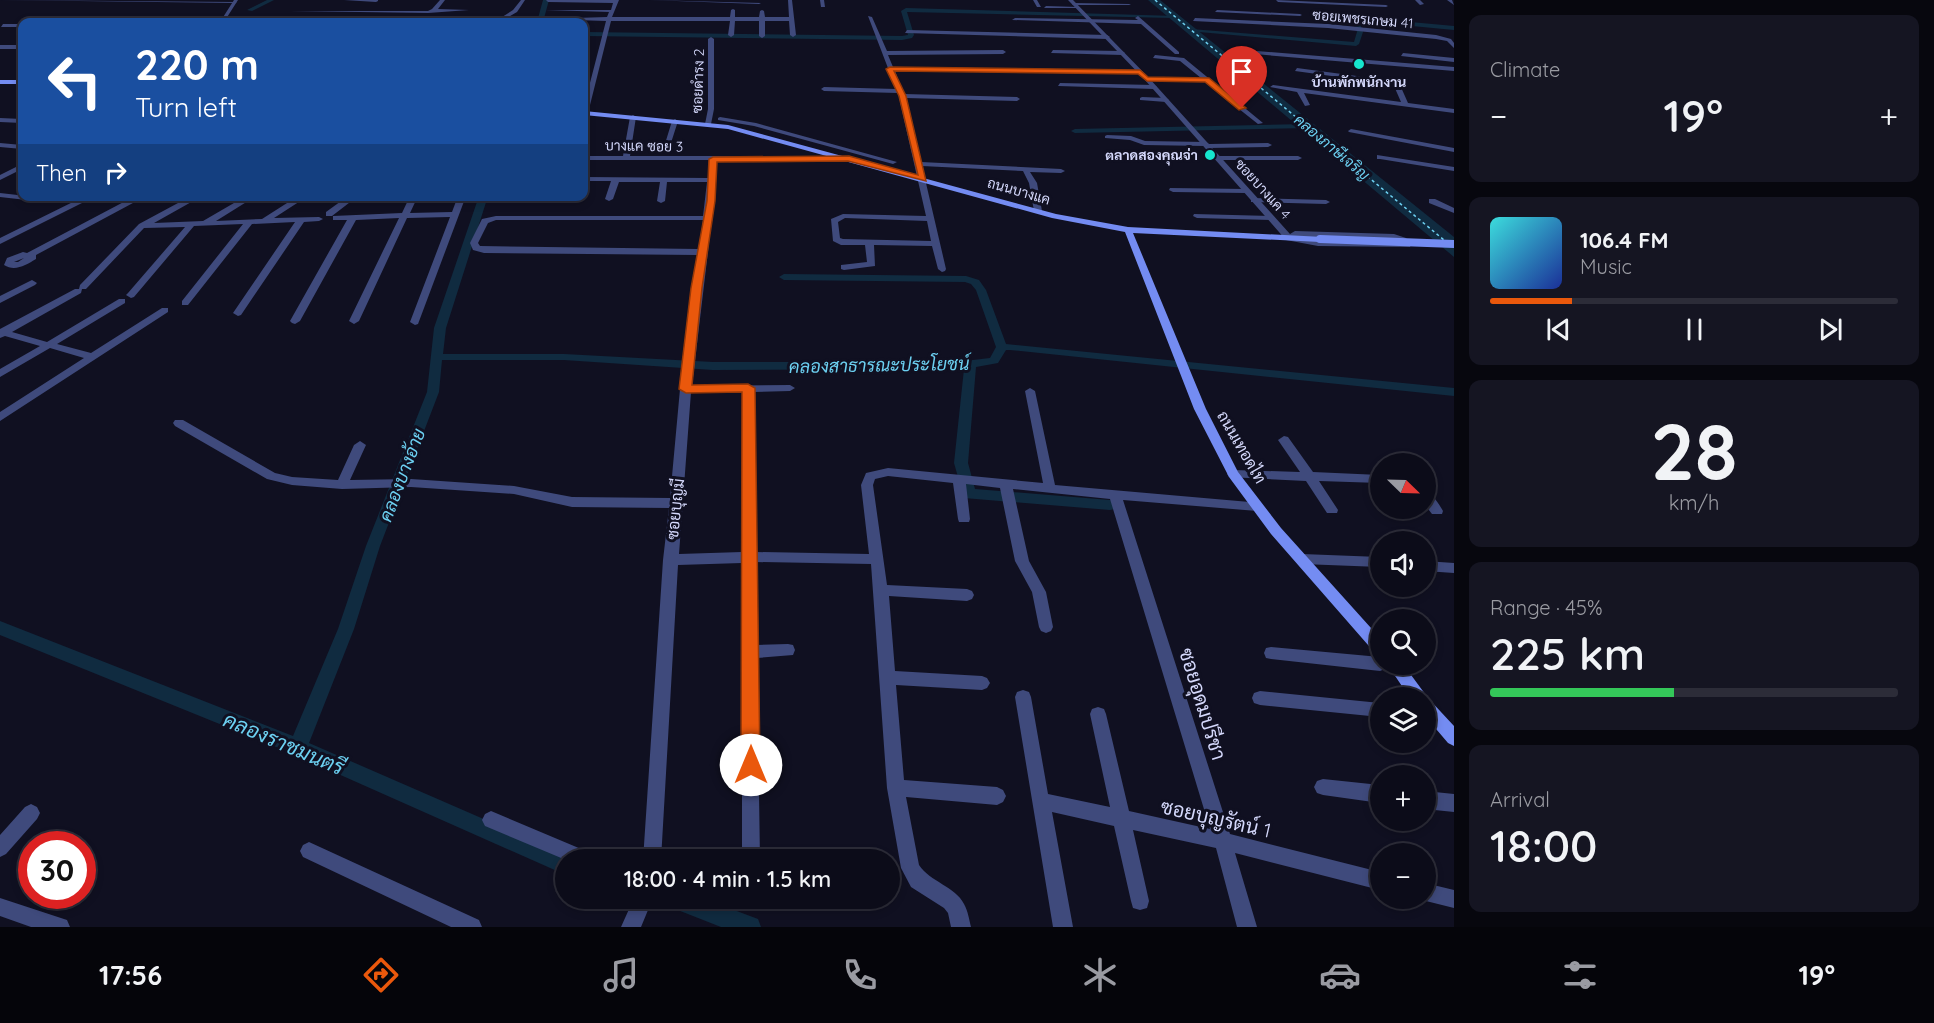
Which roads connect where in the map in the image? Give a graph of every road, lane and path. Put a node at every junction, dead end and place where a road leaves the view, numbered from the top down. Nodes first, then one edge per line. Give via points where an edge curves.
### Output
1 (0, 0) edge
2 (346, 0) edge
3 (376, 0) edge
4 (443, 0) edge
5 (523, 0) edge
6 (651, 0) edge
7 (790, 0) edge
8 (1035, 0) edge
9 (1277, 0) edge
10 (1417, 0) edge
11 (1449, 0) edge
12 (166, 1) edge
13 (235, 1) edge
14 (548, 1) edge
15 (616, 1) edge
16 (691, 1) edge
17 (1112, 2) edge
18 (1387, 2) edge
19 (1074, 4) edge
20 (1129, 4) dead end
21 (1422, 4) dead end
22 (1454, 4) edge
23 (157, 6) dead end
24 (734, 6) dead end
25 (673, 7) dead end
26 (701, 7) dead end
27 (434, 10) junction
28 (468, 10) dead end
29 (547, 10) dead end
30 (228, 11) junction
31 (238, 11) dead end
32 (288, 11) dead end
33 (362, 11) junction
34 (612, 11) junction
35 (1217, 11) dead end
36 (1300, 15) junction
37 (646, 16) junction
38 (870, 17) dead end
39 (1136, 17) dead end
40 (225, 18) edge
41 (504, 18) edge
42 (703, 18) junction
43 (732, 18) junction
44 (762, 18) junction
45 (675, 19) junction
46 (792, 19) junction
47 (588, 20) edge
48 (608, 20) junction
49 (1015, 20) dead end
50 (1284, 20) dead end
51 (1092, 21) junction
52 (1195, 21) dead end
53 (1311, 21) junction
54 (1142, 22) junction
55 (3, 26) dead end
56 (18, 26) edge
57 (1322, 26) junction
58 (588, 27) edge
59 (606, 27) junction
60 (649, 29) dead end
61 (675, 29) dead end
62 (706, 29) dead end
63 (907, 32) dead end
64 (730, 35) dead end
65 (793, 35) dead end
66 (762, 36) dead end
67 (1107, 37) junction
68 (711, 39) dead end
69 (0, 46) edge
70 (1454, 46) edge
71 (18, 47) edge
72 (1232, 51) dead end
73 (1003, 52) dead end
74 (1053, 52) dead end
75 (884, 53) junction
76 (1122, 53) junction
77 (1177, 53) dead end
78 (1403, 55) dead end
79 (1155, 57) dead end
80 (1454, 60) edge
81 (890, 69) junction
82 (1454, 69) edge
83 (1297, 70) dead end
84 (1140, 72) junction
85 (1147, 79) junction
86 (1207, 80) junction
87 (0, 82) edge
88 (18, 82) edge
89 (1060, 85) dead end
90 (1154, 87) junction
91 (1273, 87) dead end
92 (880, 88) junction
93 (824, 89) dead end
94 (998, 90) dead end
95 (1300, 91) junction
96 (902, 93) junction
97 (588, 97) edge
98 (1001, 98) junction
99 (1017, 99) dead end
100 (1142, 99) dead end
101 (878, 100) dead end
102 (1166, 100) junction
103 (1405, 104) junction
104 (1307, 105) dead end
105 (1454, 111) edge
106 (588, 113) edge
107 (633, 117) junction
108 (720, 118) dead end
109 (0, 120) edge
110 (18, 121) edge
111 (675, 121) junction
112 (1260, 123) dead end
113 (708, 124) junction
114 (1351, 131) dead end
115 (808, 135) junction
116 (1107, 137) dead end
117 (795, 143) junction
118 (1207, 145) junction
119 (1268, 145) dead end
120 (0, 146) edge
121 (666, 146) dead end
122 (18, 147) edge
123 (1454, 150) edge
124 (1380, 157) dead end
125 (588, 158) edge
126 (626, 158) junction
127 (849, 158) junction
128 (1218, 158) junction
129 (1298, 158) dead end
130 (713, 159) junction
131 (893, 162) dead end
132 (919, 164) junction
133 (18, 168) edge
134 (1025, 169) junction
135 (1454, 169) edge
136 (1060, 171) dead end
137 (0, 178) edge
138 (588, 179) edge
139 (616, 179) junction
140 (664, 179) junction
141 (711, 180) junction
142 (923, 180) junction
143 (1173, 190) dead end
144 (1246, 190) junction
145 (0, 195) edge
146 (18, 197) edge
147 (609, 199) dead end
148 (1254, 200) junction
149 (82, 201) edge
150 (133, 201) edge
151 (189, 201) edge
152 (243, 201) edge
153 (296, 201) edge
154 (348, 201) edge
155 (411, 201) edge
156 (460, 201) edge
157 (661, 201) dead end
158 (1432, 201) dead end
159 (1326, 202) dead end
160 (1190, 208) dead end
161 (1263, 209) junction
162 (1038, 211) junction
163 (1454, 211) edge
164 (455, 214) junction
165 (332, 216) junction
166 (403, 216) junction
167 (1197, 216) dead end
168 (353, 218) junction
169 (708, 218) junction
170 (1271, 218) junction
171 (931, 219) junction
172 (301, 220) junction
173 (249, 222) junction
174 (263, 222) junction
175 (192, 224) junction
176 (203, 224) junction
177 (142, 226) junction
178 (1128, 230) junction
179 (1289, 238) junction
180 (0, 241) edge
181 (869, 243) junction
182 (936, 244) junction
183 (1454, 244) edge
184 (703, 252) junction
185 (0, 256) edge
186 (11, 262) junction
187 (844, 267) dead end
188 (0, 270) edge
189 (942, 270) dead end
190 (32, 283) dead end
191 (131, 295) dead end
192 (0, 300) edge
193 (122, 301) dead end
194 (185, 303) dead end
195 (165, 310) dead end
196 (238, 313) dead end
197 (295, 321) dead end
198 (354, 321) dead end
199 (415, 322) dead end
200 (1, 333) edge
201 (50, 345) junction
202 (94, 357) junction
203 (0, 374) edge
204 (748, 388) junction
205 (790, 388) dead end
206 (686, 389) junction
207 (1030, 391) dead end
208 (0, 417) edge
209 (178, 423) dead end
210 (1284, 440) dead end
211 (360, 445) dead end
212 (1233, 474) junction
213 (1309, 476) junction
214 (1370, 478) edge
215 (959, 479) junction
216 (1005, 483) junction
217 (342, 485) junction
218 (1050, 488) junction
219 (1115, 495) junction
220 (676, 503) junction
221 (1257, 506) junction
222 (1332, 510) dead end
223 (964, 519) dead end
224 (750, 556) junction
225 (878, 559) junction
226 (1302, 559) junction
227 (670, 560) junction
228 (1370, 562) edge
229 (1436, 567) edge
230 (1454, 568) edge
231 (881, 590) junction
232 (967, 595) dead end
233 (1046, 627) dead end
234 (1370, 637) edge
235 (788, 650) dead end
236 (750, 652) junction
237 (1271, 653) dead end
238 (1370, 662) edge
239 (1401, 675) edge
240 (889, 678) junction
241 (982, 683) dead end
242 (1411, 687) edge
243 (1023, 697) dead end
244 (1260, 698) dead end
245 (1370, 709) edge
246 (1098, 714) dead end
247 (1436, 719) edge
248 (1454, 737) edge
249 (1323, 787) dead end
250 (896, 788) junction
251 (1370, 793) edge
252 (997, 796) dead end
253 (1041, 801) junction
254 (1436, 801) edge
255 (1454, 803) edge
256 (31, 813) dead end
257 (491, 820) dead end
258 (1124, 820) junction
259 (1224, 841) junction
260 (0, 848) edge
261 (561, 849) edge
262 (653, 849) edge
263 (751, 849) edge
264 (309, 851) dead end
265 (1370, 878) edge
266 (1436, 895) edge
267 (1454, 899) edge
268 (1140, 901) dead end
269 (0, 907) edge
270 (60, 927) edge
271 (472, 927) edge
272 (962, 927) edge
273 (1063, 927) edge
274 (1247, 927) edge

1 - 12 street
2 - 3 street
3 - 33 street
4 - 27 street
5 - 41 street
6 - 16 street
7 - 46 street
8 - 19 street via 1043,6
9 - 18 street
9 - 36 street
10 - 21 street
11 - 22 street
12 - 13 street
12 - 23 street
13 - 30 street
14 - 15 street
15 - 34 street
16 - 44 street via 760,5
17 - 19 street
17 - 20 street
19 - 51 street, ซอยบางแค 4
24 - 43 street
25 - 45 street
26 - 42 street
27 - 28 street
27 - 33 street
29 - 34 street
30 - 31 street
30 - 40 street
32 - 33 street
34 - 48 street
35 - 36 street
36 - 53 street
37 - 45 street
37 - 48 street
37 - 60 street
38 - 75 street
39 - 54 street
42 - 43 street
42 - 45 street
42 - 62 street
43 - 44 street
43 - 64 street
44 - 46 street
44 - 66 street
45 - 61 street
46 - 65 street
47 - 48 street
48 - 59 street
49 - 51 street
50 - 53 street
51 - 54 street
51 - 67 street, ซอยบางแค 4
52 - 57 street, ซอยเพชรเกษม 41
53 - 57 street
54 - 77 street
55 - 56 street
57 - 70 street, ซอยเพชรเกษม 41 via 1436,37 1449,40
58 - 59 street
59 - 97 street
63 - 67 street
67 - 76 street, ซอยบางแค 4
68 - 113 street, ซอยดำรง 2
69 - 71 street
72 - 82 street via 1293,59 1376,61
73 - 75 street
74 - 76 street
75 - 81 street
76 - 84 street, ซอยบางแค 4
78 - 80 street
79 - 86 street via 1182,59
81 - 84 street
81 - 96 street
83 - 103 street via 1392,82
84 - 85 street, ซอยบางแค 4
85 - 86 street
85 - 90 street, ซอยบางแค 4
86 - 112 street
87 - 88 main road
89 - 90 street
90 - 102 street, ซอยบางแค 4
91 - 95 street
92 - 93 street
92 - 96 street
92 - 101 street
94 - 98 street
95 - 103 street
95 - 104 street
96 - 98 street
96 - 132 street
98 - 99 street
100 - 102 street
102 - 118 street, ซอยบางแค 4
103 - 105 street
106 - 107 main road, ถนนบางแค
107 - 111 main road, ถนนบางแค
107 - 126 street
108 - 115 street
109 - 110 street
111 - 113 main road, ถนนบางแค
111 - 121 street
113 - 117 main road, ถนนบางแค
114 - 123 street
115 - 117 street
115 - 131 street
116 - 118 street via 1144,143
117 - 127 main road, ถนนบางแค
118 - 119 street
118 - 128 street, ซอยบางแค 4
120 - 122 street
124 - 135 street
125 - 126 street, บางแค ซอย 3
126 - 130 street, บางแค ซอย 3
127 - 130 street, บางแค ซอย 3
127 - 142 main road, ถนนบางแค
128 - 129 street
128 - 144 street, ซอยบางแค 4
130 - 141 street, ซอยบุญมี
132 - 134 street
132 - 142 street
133 - 137 street
134 - 136 street
134 - 162 street via 1036,190
138 - 139 street
139 - 140 street
139 - 147 street
140 - 141 street
140 - 157 street
141 - 169 street, ซอยบุญมี
142 - 162 main road, ถนนบางแค
142 - 171 street
143 - 144 street
144 - 148 street, ซอยบางแค 4
145 - 146 street
148 - 159 street
148 - 161 street, ซอยบางแค 4
149 - 180 street
150 - 186 street
151 - 177 street
152 - 176 street
153 - 174 street
154 - 165 street
155 - 166 street
156 - 164 street
158 - 163 street
160 - 161 street
161 - 170 street, ซอยบางแค 4
162 - 178 main road, ถนนบางแค
164 - 166 street
164 - 199 street
165 - 168 street
165 - 172 street via 324,222
166 - 168 street
166 - 198 street
167 - 170 street
168 - 197 street
169 - 184 street, ซอยบุญมี
169 - 184 street via 496,218 485,221 474,243 484,250
170 - 179 street, ซอยบางแค 4
171 - 181 street via 843,216 834,220 836,239
171 - 182 street
172 - 174 street
172 - 196 street
173 - 174 street
173 - 176 street
173 - 194 street
175 - 176 street
175 - 177 street
175 - 191 street
177 - 200 street via 80,289
178 - 179 main road, ถนนบางแค
178 - 212 main road, ถนนเทอดไท via 1205,420
179 - 179 street via 1300,234 1394,237 1407,245 1318,243
179 - 183 main road, ถนนบางแค, bridge
181 - 182 street
181 - 187 street via 872,264
182 - 189 street
184 - 206 street, ซอยบุญมี
185 - 186 street
186 - 188 street
190 - 192 street
193 - 201 street
195 - 202 street
200 - 201 street
201 - 202 street
201 - 203 street
202 - 208 street
204 - 205 street
204 - 206 street
204 - 224 street
206 - 220 street, ซอยบุญมี
207 - 218 street
209 - 217 street via 271,476 292,482
210 - 213 street
211 - 217 street
212 - 213 street
212 - 221 main road, ถนนเทอดไท
213 - 214 street
213 - 222 street
215 - 216 street
215 - 223 street
215 - 225 street via 888,472 870,476 867,485
216 - 218 street
216 - 233 street via 1022,561 1039,592
217 - 220 street via 411,483 514,490 572,502
218 - 219 street
219 - 221 street
219 - 259 street, ซอยอุดมปรีชา
220 - 227 street, ซอยบุญมี
221 - 226 main road, ถนนเทอดไท
224 - 225 street
224 - 227 street
224 - 236 street
225 - 231 street
226 - 228 street
226 - 234 main road, ถนนเทอดไท
227 - 262 street, ซอยบุญมี
229 - 230 street
231 - 232 street
231 - 240 street
235 - 236 street
236 - 263 street
237 - 238 street
239 - 242 main road
240 - 241 street
240 - 250 street
243 - 253 street
244 - 245 street
246 - 258 street
247 - 248 main road
249 - 251 street
250 - 252 street
250 - 272 street via 910,868 918,880 951,901
253 - 258 street, ซอยบุญรัตน์ 1
253 - 273 street
254 - 255 street
256 - 260 street
257 - 261 street
258 - 259 street, ซอยบุญรัตน์ 1
258 - 268 street
259 - 265 street, ซอยบุญรัตน์ 1
259 - 274 street, ซอยอุดมปรีชา
264 - 271 street
266 - 267 street
269 - 270 street

